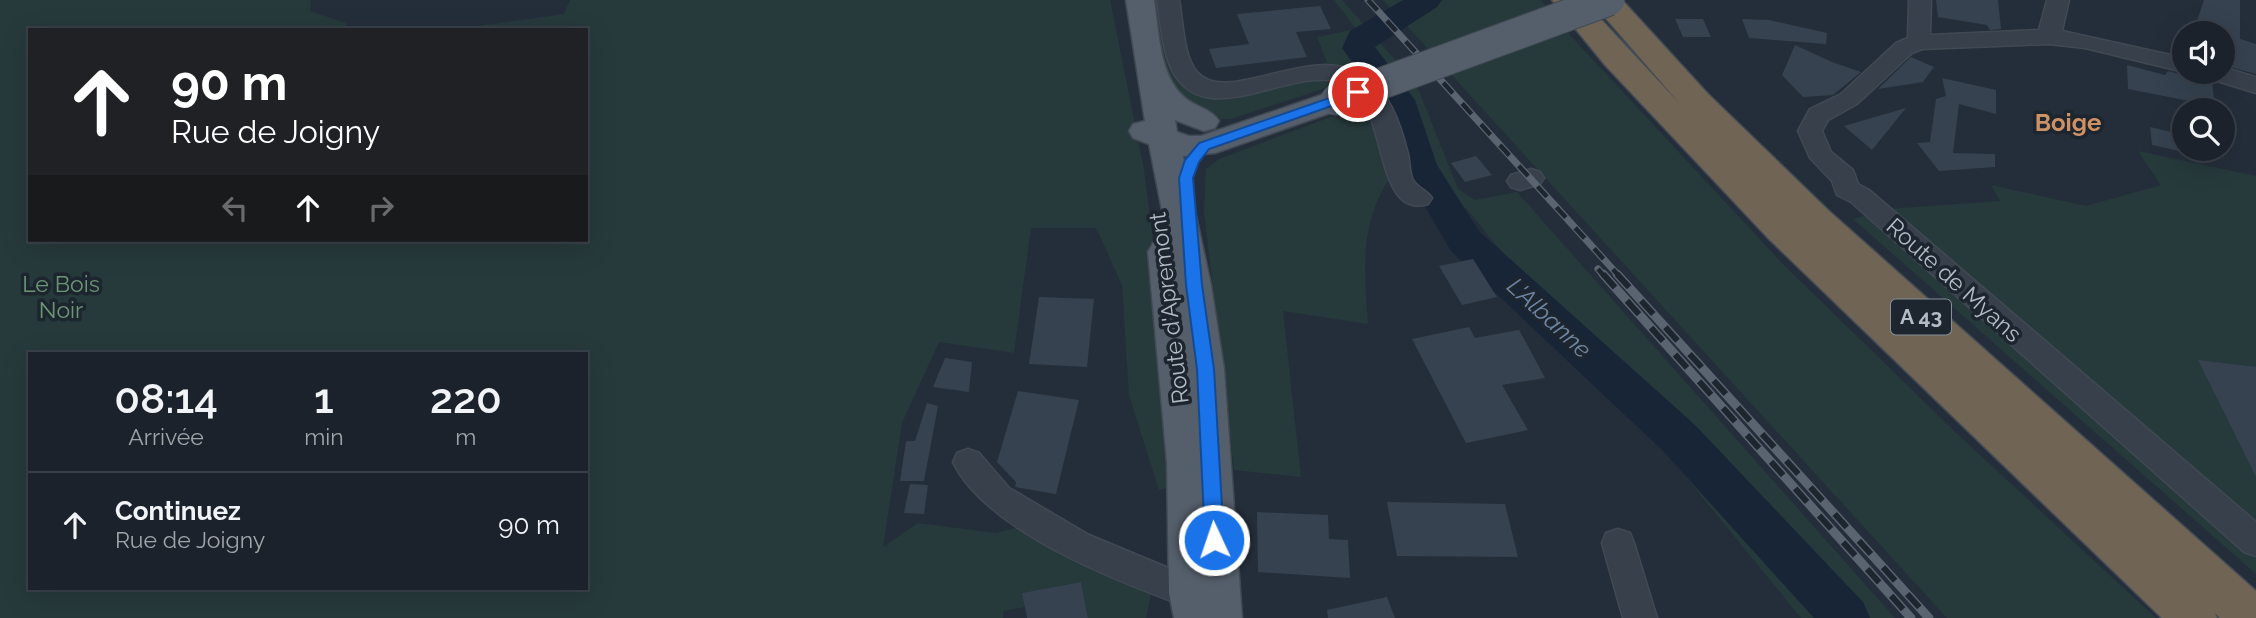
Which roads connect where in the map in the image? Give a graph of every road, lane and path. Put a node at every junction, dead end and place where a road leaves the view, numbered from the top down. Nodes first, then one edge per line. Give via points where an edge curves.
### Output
1 (1122, 0) edge
2 (1140, 0) edge
3 (1168, 0) edge
4 (1567, 0) edge
5 (1607, 0) edge
6 (1920, 0) edge
7 (2058, 0) edge
8 (2049, 37) junction
9 (1919, 42) junction
10 (2172, 62) edge
11 (1153, 74) junction
12 (2235, 79) edge
13 (2256, 85) edge
14 (1204, 134) junction
15 (1152, 139) junction
16 (1419, 198) dead end
17 (1194, 285) junction
18 (968, 462) dead end
19 (2256, 542) edge
20 (1618, 543) dead end
21 (1192, 605) edge
22 (1221, 618) edge
23 (1640, 618) edge
24 (2194, 618) edge
25 (2253, 618) edge

1 - 15 main road, Route d'Apremont
2 - 11 main road, Route d'Apremont
3 - 16 street via 1183,66 1199,85 1245,88 1312,70 1336,71 1359,82 1374,100 1385,125 1405,188
4 - 24 highway, A 43 via 1625,68 1781,229
5 - 14 main road, bridge via 1336,100
5 - 25 highway, A 43 via 1696,102 1816,220
6 - 9 street
7 - 8 street
8 - 9 street
8 - 10 street
9 - 19 street, Route de Myans via 1904,48 1849,99 1819,114 1810,131 1817,150 1833,172 1844,176 1846,189 1860,196
11 - 14 main road via 1166,101
11 - 15 main road, Route d'Apremont
12 - 13 street
14 - 15 main road via 1186,147
14 - 17 main road via 1186,178
15 - 17 main road, Route d'Apremont
15 - 21 main road, Route d'Apremont via 1186,463
17 - 22 main road, Route d'Apremont via 1206,369
18 - 21 street via 998,498
20 - 23 street

